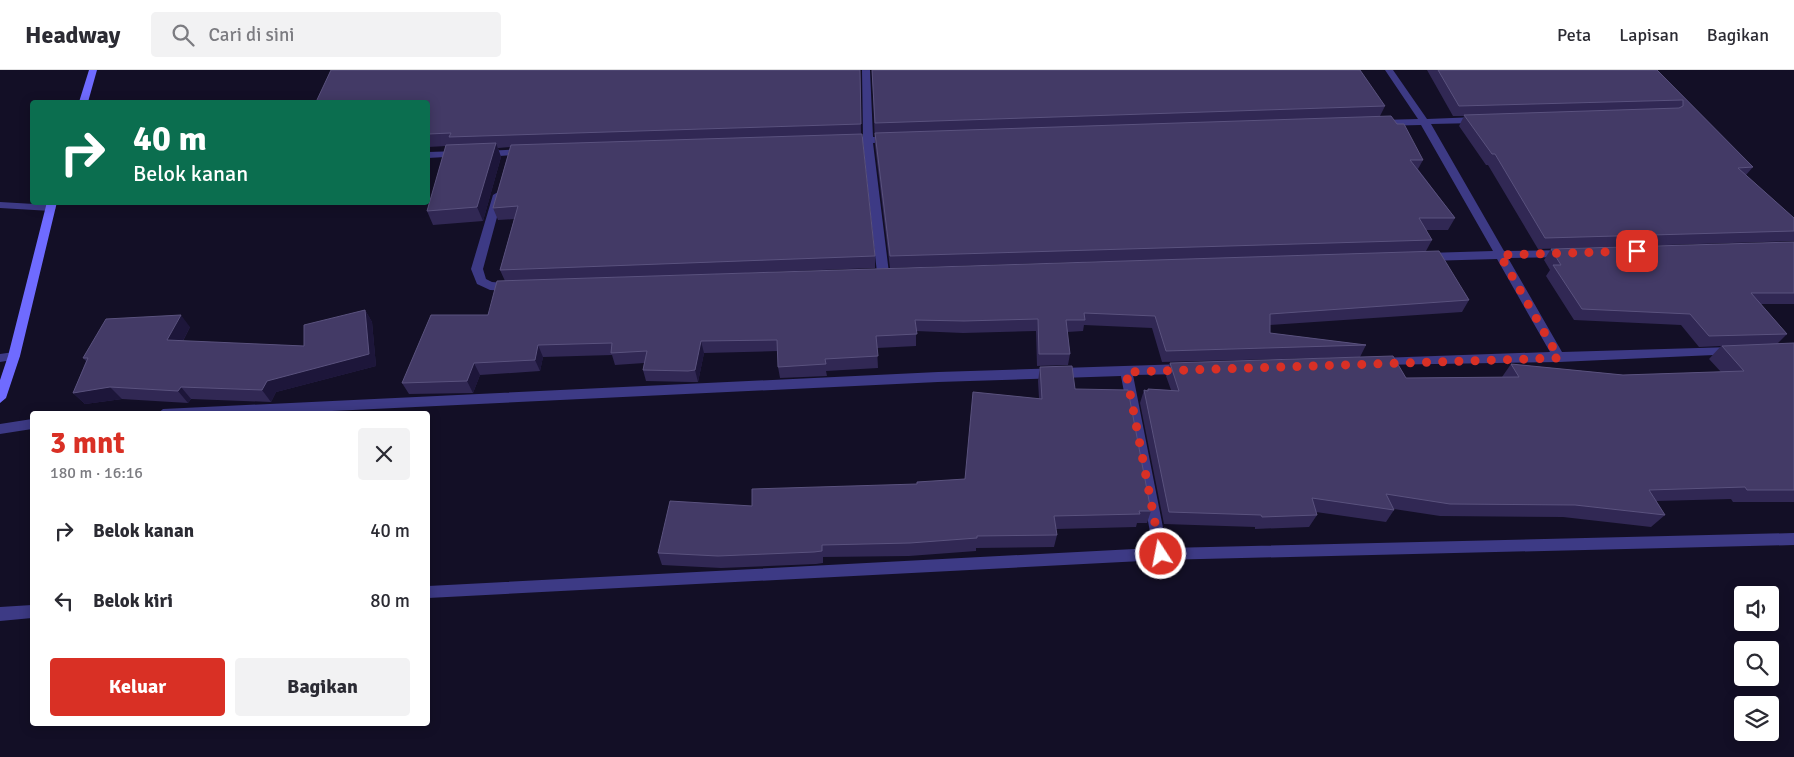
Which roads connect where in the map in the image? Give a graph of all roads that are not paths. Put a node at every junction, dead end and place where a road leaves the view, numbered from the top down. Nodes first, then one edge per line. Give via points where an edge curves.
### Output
1 (93, 70) edge
2 (866, 70) edge
3 (1388, 70) edge
4 (84, 100) edge
5 (1483, 120) edge
6 (1424, 121) junction
7 (1364, 123) edge
8 (898, 139) edge
9 (868, 140) junction
10 (839, 141) edge
11 (540, 152) edge
12 (430, 155) edge
13 (500, 188) edge
14 (0, 205) edge
15 (52, 205) edge
16 (1578, 253) edge
17 (1500, 255) junction
18 (1420, 258) edge
19 (883, 273) edge
20 (527, 287) edge
21 (1742, 351) edge
22 (14, 356) junction
23 (0, 358) edge
24 (1559, 358) junction
25 (1362, 363) edge
26 (1195, 369) edge
27 (1126, 372) junction
28 (0, 398) edge
29 (227, 411) edge
30 (30, 424) edge
31 (0, 429) edge
32 (1794, 539) edge
33 (1161, 554) junction
34 (430, 592) edge
35 (30, 612) edge
36 (0, 614) edge

1 - 4 street
2 - 9 street
3 - 6 street
5 - 6 street
6 - 7 street
6 - 17 street
8 - 9 street
9 - 10 street
9 - 19 street
11 - 12 street via 509,157
13 - 20 street via 478,269 481,281 490,286
14 - 15 street
15 - 22 street
16 - 17 street
17 - 18 street
17 - 24 street
21 - 24 street
22 - 23 street
22 - 28 street
24 - 25 street
26 - 27 street
27 - 29 street via 928,378
27 - 33 street
30 - 31 street
32 - 33 street
33 - 34 street
35 - 36 street

